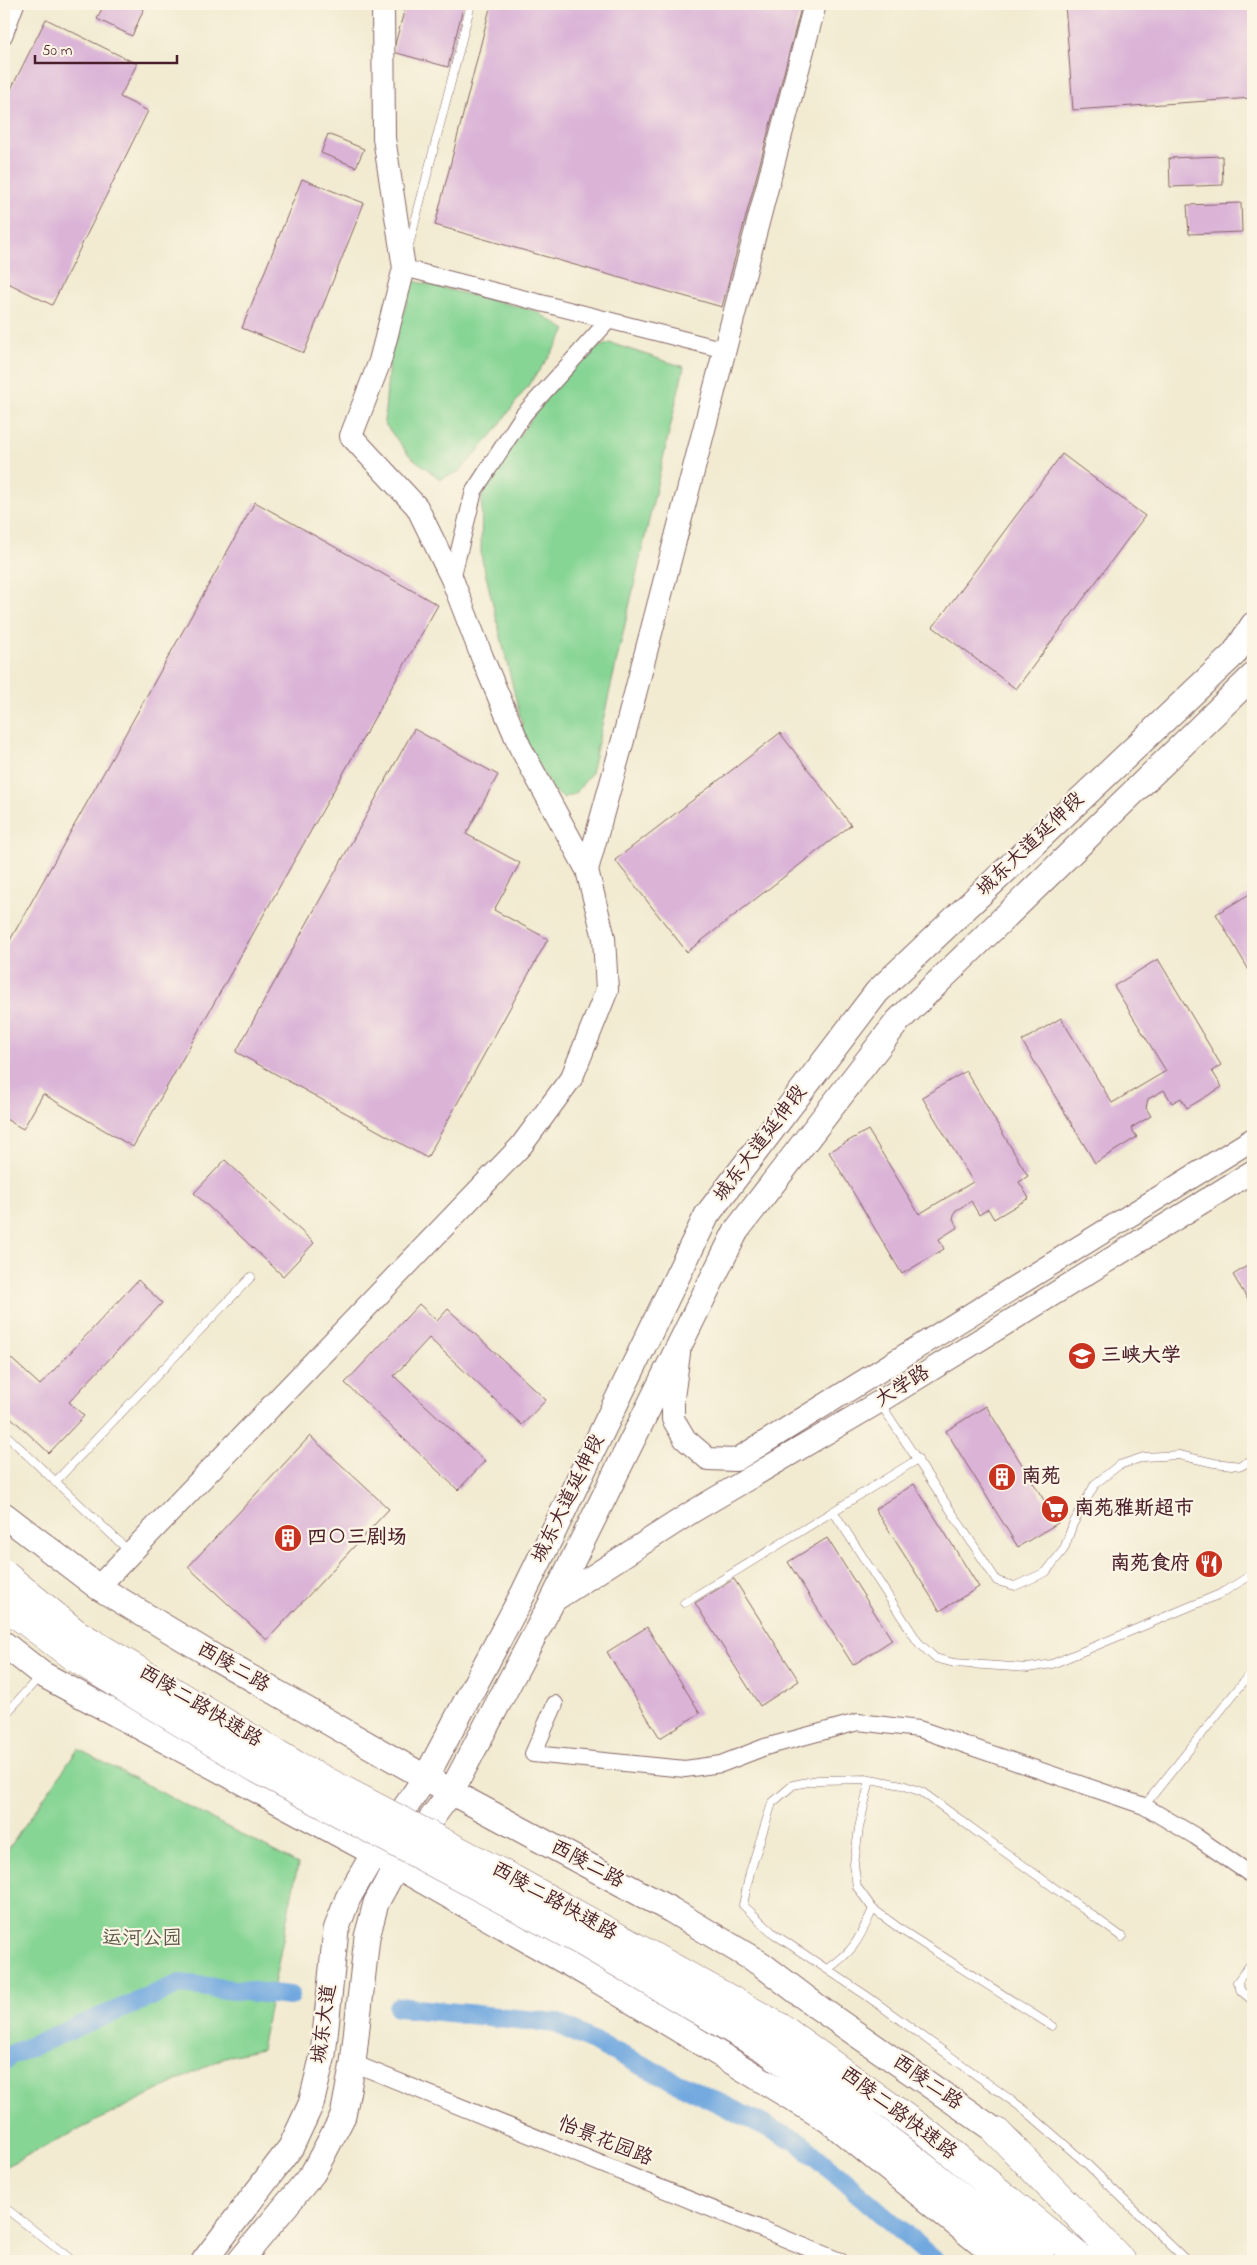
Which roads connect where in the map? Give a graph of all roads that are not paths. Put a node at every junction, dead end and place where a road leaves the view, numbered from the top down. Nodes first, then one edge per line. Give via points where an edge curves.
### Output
1 (16, 4) edge
2 (383, 4) edge
3 (471, 4) edge
4 (815, 4) edge
5 (4, 36) edge
6 (404, 268) junction
7 (608, 321) junction
8 (725, 350) junction
9 (452, 579) junction
10 (1253, 625) edge
11 (1243, 661) edge
12 (1253, 676) edge
13 (587, 870) junction
14 (1253, 1139) edge
15 (1253, 1171) edge
16 (251, 1277) dead end
17 (680, 1347) junction
18 (879, 1402) junction
19 (4, 1433) edge
20 (918, 1459) junction
21 (1253, 1459) edge
22 (55, 1482) junction
23 (833, 1511) junction
24 (4, 1515) edge
25 (131, 1553) junction
26 (4, 1574) edge
27 (1253, 1574) edge
28 (98, 1588) junction
29 (552, 1602) junction
30 (684, 1603) dead end
31 (4, 1605) edge
32 (4, 1644) edge
33 (1253, 1670) edge
34 (42, 1674) junction
35 (555, 1704) dead end
36 (4, 1716) edge
37 (426, 1777) junction
38 (870, 1779) junction
39 (451, 1792) junction
40 (1144, 1806) junction
41 (374, 1853) junction
42 (396, 1866) junction
43 (1253, 1876) edge
44 (872, 1909) junction
45 (1122, 1937) dead end
46 (1253, 1961) edge
47 (828, 1969) junction
48 (1253, 2001) edge
49 (1052, 2026) dead end
50 (352, 2063) junction
51 (997, 2132) junction
52 (4, 2207) edge
53 (73, 2261) edge
54 (204, 2261) edge
55 (240, 2261) edge
56 (840, 2261) edge
57 (1002, 2261) edge
58 (1041, 2261) edge
59 (1084, 2261) edge
60 (1122, 2261) edge
61 (1138, 2261) edge
62 (1187, 2261) edge

1 - 5 street
2 - 6 street via 384,138
3 - 6 lane
4 - 8 street
6 - 7 street
6 - 9 street via 380,361 351,436 417,507
7 - 8 street
7 - 9 street via 524,414 474,491
8 - 13 street
9 - 13 street via 520,747
10 - 11 main road, 城东大道延伸段
11 - 37 main road, 城东大道延伸段 via 877,992 707,1215 524,1592
12 - 17 main road, 城东大道延伸段 via 898,1021 736,1231
13 - 25 street via 604,938 607,990 572,1077 521,1146
14 - 17 street, 大学路 via 736,1460 708,1458 685,1439 673,1419
15 - 18 street, 大学路
16 - 22 lane
17 - 29 main road, 城东大道延伸段
18 - 20 lane
18 - 29 street, 大学路 via 692,1512
19 - 22 lane
20 - 21 lane via 997,1581 1015,1586 1046,1572 1064,1549 1073,1524 1096,1484 1119,1465 1144,1457 1179,1455 1241,1466
20 - 23 lane
22 - 25 lane
23 - 27 lane via 918,1642 935,1658 954,1663 1028,1668 1052,1664 1211,1598
23 - 30 lane
24 - 28 main road, 西陵二路
25 - 28 street
26 - 59 highway, 西陵二路快速路, bridge via 76,1633 296,1765 514,1879 782,2028 927,2133
28 - 37 main road, 西陵二路
29 - 39 main road, 城东大道延伸段
31 - 58 highway, 西陵二路快速路, bridge via 72,1656 257,1769 584,1943 769,2052 910,2157
32 - 34 main road
33 - 40 lane
34 - 36 lane
34 - 41 main road
35 - 40 street via 533,1754 684,1768 721,1764 765,1747 858,1722 919,1730
37 - 39 main road, 西陵二路
37 - 41 main road, 城东大道
38 - 44 lane via 854,1864 857,1887
38 - 45 lane via 922,1792
38 - 47 lane via 818,1780 793,1785 772,1803 750,1872 743,1906 774,1934
39 - 42 main road, 城东大道
39 - 51 main road, 西陵二路 via 671,1910 761,1964
40 - 43 street
41 - 42 main road
41 - 54 main road, 城东大道 via 348,1898 336,1930 323,2055 311,2104 291,2147
42 - 50 main road, 城东大道 via 376,1903 366,1937
42 - 57 main road via 589,1975 828,2120
44 - 47 lane via 856,1946
44 - 49 lane
46 - 48 lane via 1237,1982 1241,1991
47 - 62 lane via 1026,2111 1087,2164
50 - 55 main road, 城东大道 via 342,2116 313,2173
50 - 56 street, 怡景花园路
51 - 60 highway
51 - 61 main road, 西陵二路
52 - 53 lane

